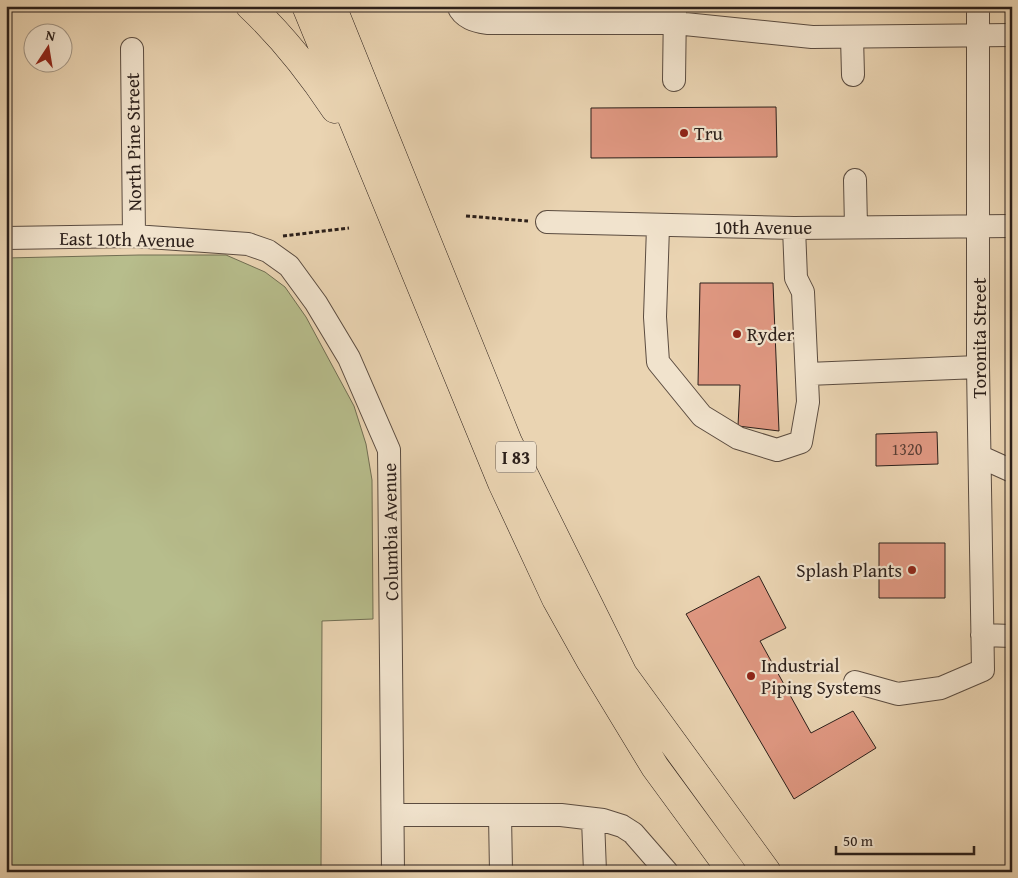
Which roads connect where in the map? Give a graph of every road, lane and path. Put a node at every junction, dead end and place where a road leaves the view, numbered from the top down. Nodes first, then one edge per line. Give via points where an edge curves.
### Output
1 (250, 6) edge
2 (306, 6) edge
3 (332, 6) edge
4 (350, 6) edge
5 (458, 6) edge
6 (978, 6) edge
7 (675, 15) edge
8 (1012, 34) edge
9 (978, 35) junction
10 (852, 37) junction
11 (132, 49) dead end
12 (853, 75) dead end
13 (674, 80) dead end
14 (370, 98) junction
15 (369, 160) junction
16 (855, 180) dead end
17 (466, 216) dead end
18 (547, 222) joint
19 (979, 226) junction
20 (1012, 226) edge
21 (658, 227) junction
22 (856, 227) junction
23 (349, 228) dead end
24 (794, 228) junction
25 (134, 236) junction
26 (281, 237) dead end
27 (6, 238) edge
28 (248, 244) joint
29 (978, 367) junction
30 (808, 374) junction
31 (981, 457) junction
32 (1012, 471) edge
33 (982, 635) junction
34 (1012, 636) edge
35 (855, 682) dead end
36 (393, 815) junction
37 (500, 815) junction
38 (593, 819) junction
39 (393, 872) edge
40 (501, 872) edge
41 (595, 872) edge
42 (667, 872) edge
43 (732, 872) edge
44 (767, 872) edge

1 - 15 highway via 280,34
2 - 15 highway, I 83
3 - 14 highway, I 83
4 - 14 highway
5 - 7 street via 472,20 487,23
6 - 9 street, Toronita Street
7 - 10 street via 812,37
7 - 13 street
8 - 9 street
9 - 10 street
9 - 19 street, Toronita Street
10 - 12 street
11 - 25 street, North Pine Street
14 - 44 highway, I 83 via 508,442 623,674
15 - 43 highway, I 83 via 502,483 556,599 655,767
16 - 22 street
17 - 18 path
18 - 21 street, 10th Avenue
19 - 20 street, 10th Avenue
19 - 22 street, 10th Avenue
19 - 29 street, Toronita Street
21 - 24 street, 10th Avenue
21 - 30 street via 655,317 658,362 702,416 738,438 777,450 801,442 808,402
22 - 24 street, 10th Avenue
23 - 26 path
24 - 30 street via 796,278 803,292
25 - 27 street, East 10th Avenue
25 - 28 street, East 10th Avenue
28 - 36 street, Columbia Avenue via 268,251 288,266 316,303 349,358 389,450
29 - 30 street
29 - 31 street, Toronita Street
31 - 32 street
31 - 33 street, Toronita Street
33 - 34 street
33 - 35 street, Toronita Street via 983,670 941,688 898,694
36 - 37 street
36 - 39 street, Columbia Avenue
37 - 38 street
37 - 40 street
38 - 41 street
38 - 42 street via 622,826 633,833

